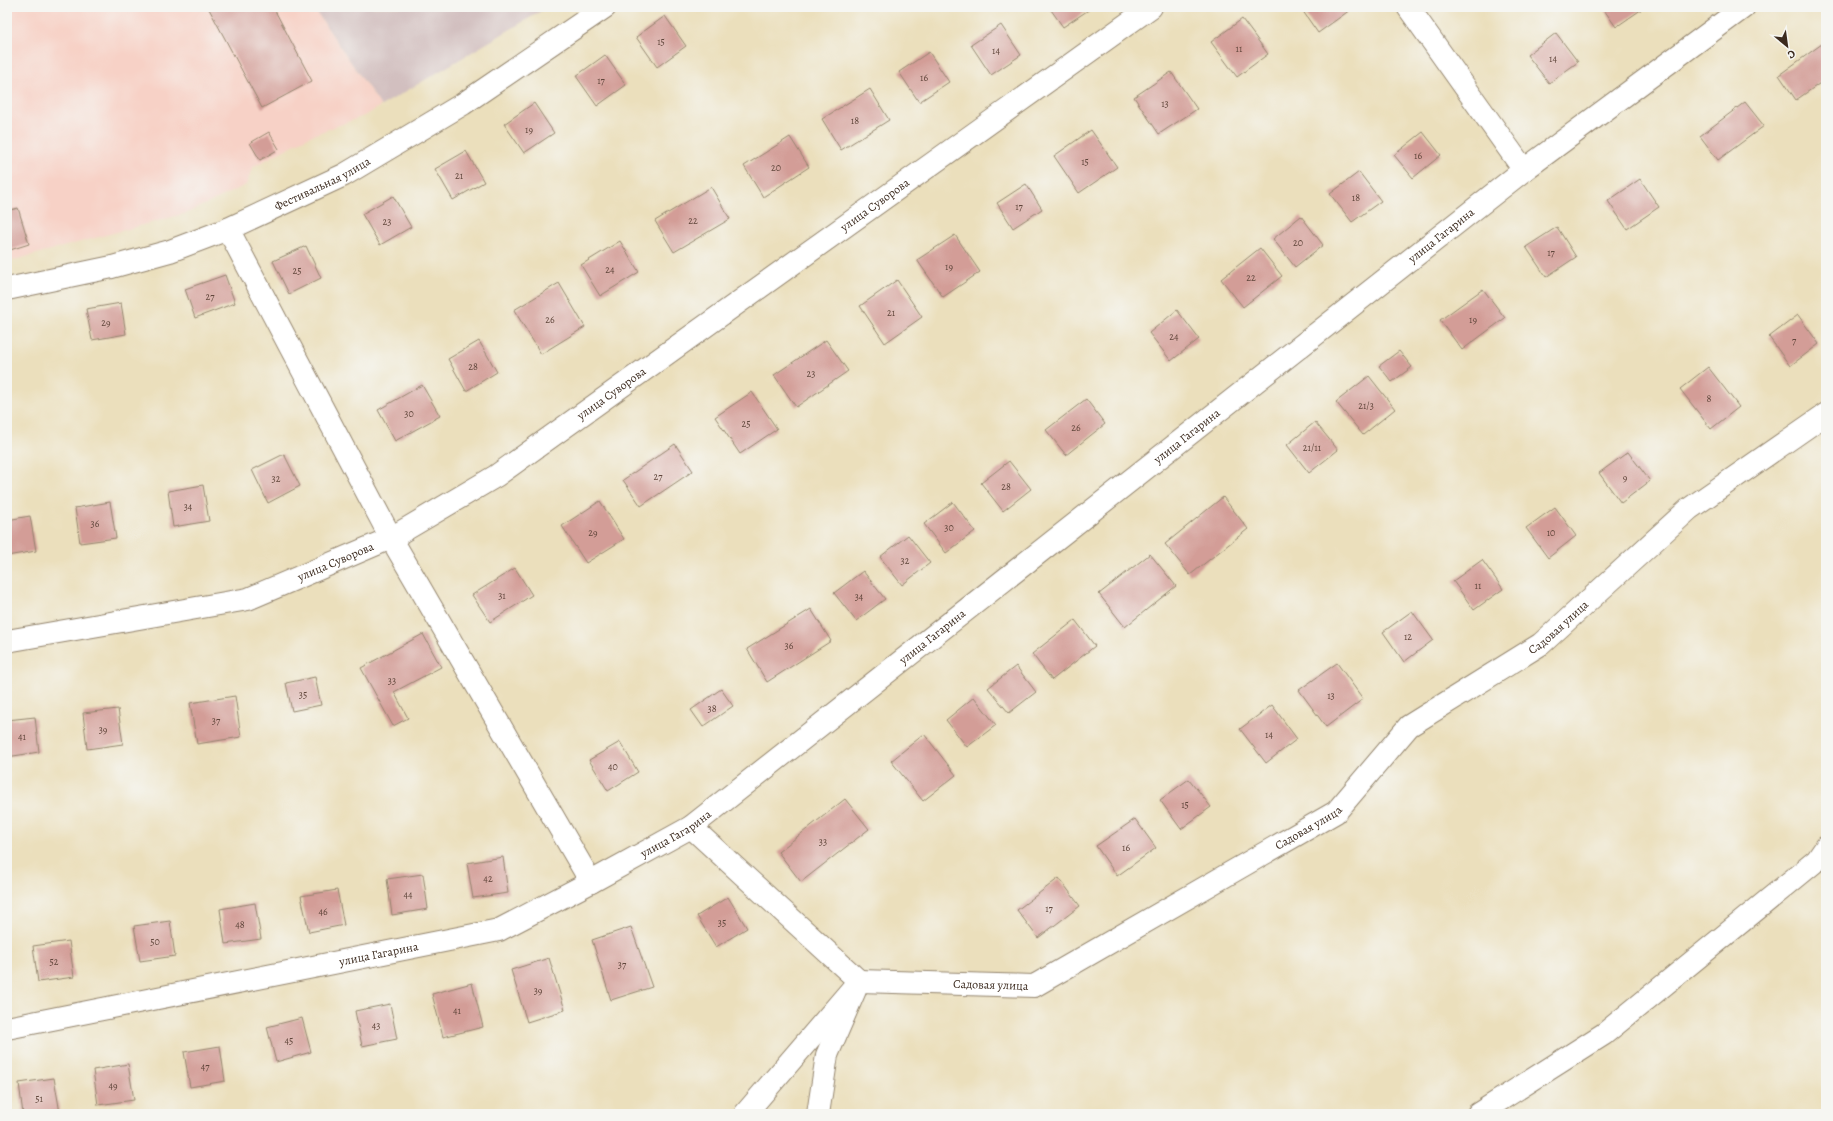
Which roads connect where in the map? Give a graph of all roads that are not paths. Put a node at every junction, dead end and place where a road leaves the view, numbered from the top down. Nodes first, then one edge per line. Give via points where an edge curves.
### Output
1 (605, 7) edge
2 (1151, 7) edge
3 (1408, 7) edge
4 (1744, 7) edge
5 (1524, 170) junction
6 (228, 229) junction
7 (7, 289) edge
8 (1826, 414) edge
9 (391, 538) junction
10 (7, 641) edge
11 (691, 827) junction
12 (1826, 847) edge
13 (591, 882) junction
14 (859, 980) junction
15 (7, 1028) edge
16 (745, 1114) edge
17 (818, 1114) edge
18 (1478, 1114) edge

1 - 6 street, Фестивальная улица via 463,104 344,175
2 - 9 street, улица Суворова via 496,476
3 - 5 street
4 - 5 street, улица Гагарина
5 - 11 street, улица Гагарина
6 - 7 street, Фестивальная улица via 156,255 112,267
6 - 9 street
8 - 14 street, Садовая улица via 1689,509 1541,644 1409,726 1336,812 1034,986
9 - 10 street, улица Суворова via 248,599
9 - 13 street
11 - 13 street, улица Гагарина
11 - 14 street
12 - 18 street via 1818,860 1604,1034
13 - 15 street, улица Гагарина via 499,930
14 - 16 street
14 - 17 street via 827,1055

